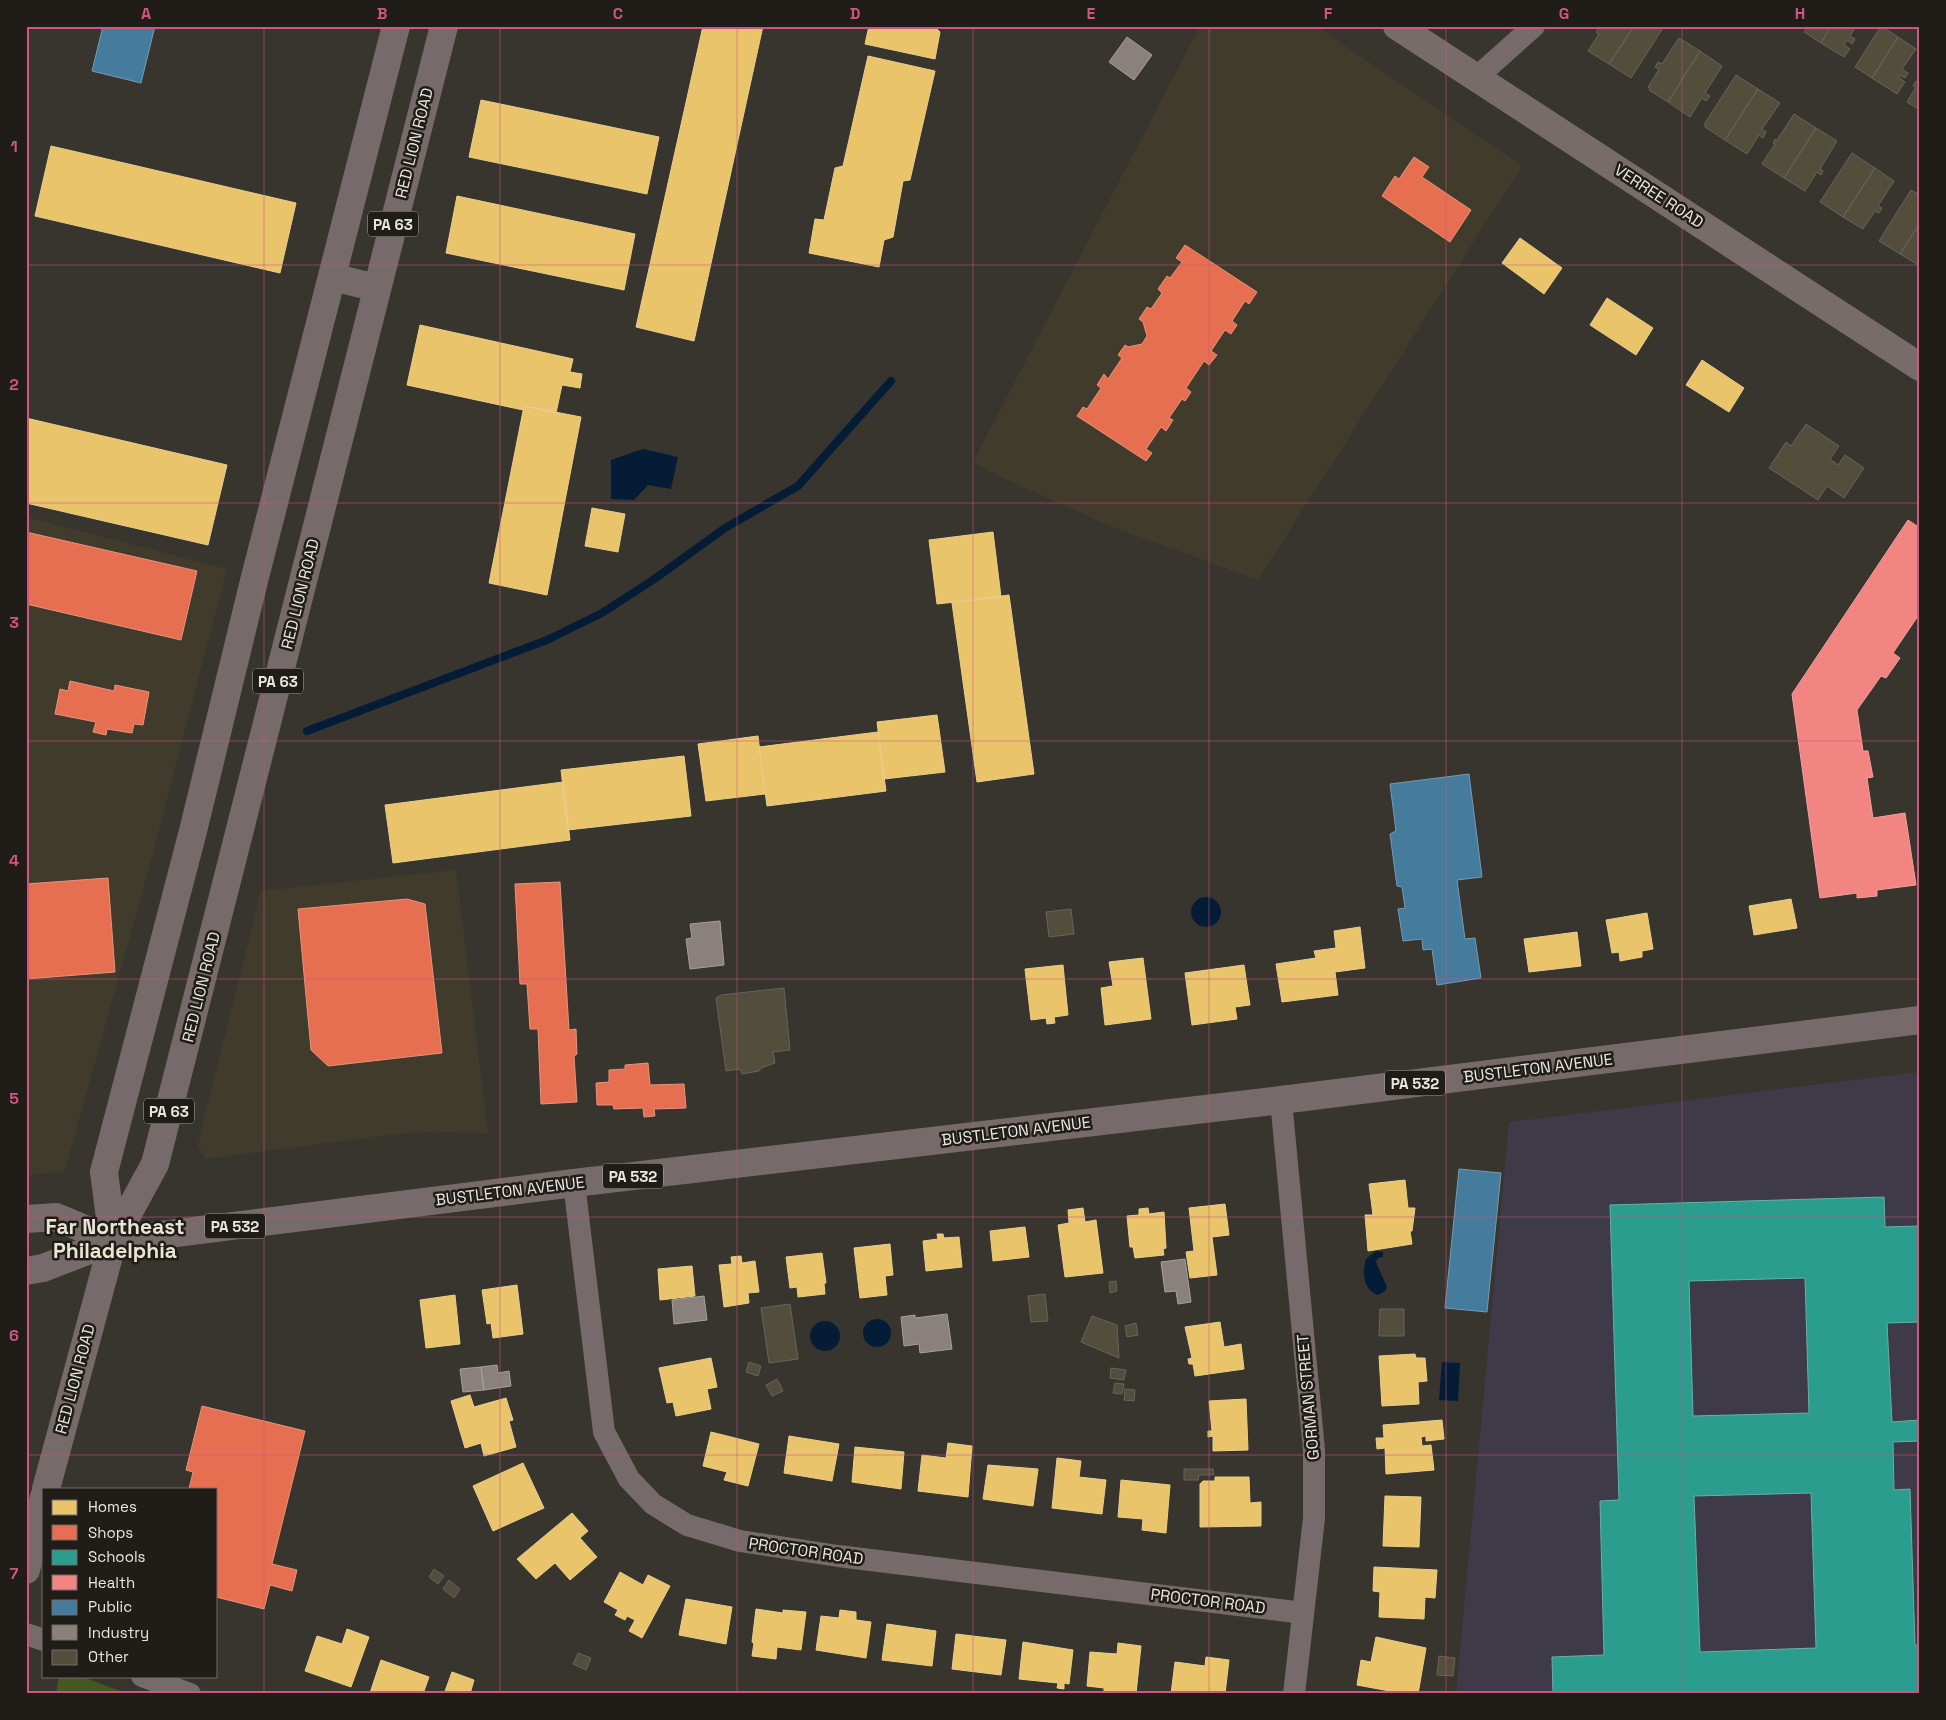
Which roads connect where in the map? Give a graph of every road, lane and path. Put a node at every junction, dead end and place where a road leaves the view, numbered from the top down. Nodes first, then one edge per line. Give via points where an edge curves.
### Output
1 (396, 26) edge
2 (444, 26) edge
3 (1397, 26) edge
4 (1534, 26) edge
5 (1477, 77) junction
6 (332, 277) junction
7 (377, 288) junction
8 (1920, 366) edge
9 (1920, 1020) edge
10 (1281, 1100) junction
11 (574, 1183) junction
12 (26, 1219) edge
13 (113, 1241) junction
14 (26, 1271) edge
15 (46, 1488) edge
16 (42, 1505) edge
17 (26, 1570) edge
18 (1302, 1613) junction
19 (26, 1634) edge
20 (42, 1639) edge
21 (147, 1678) edge
22 (190, 1694) edge
23 (1294, 1694) edge

1 - 6 main road, RED LION ROAD / PA 63
2 - 7 main road, RED LION ROAD / PA 63
3 - 5 main road, VERREE ROAD
4 - 5 street
5 - 8 main road, VERREE ROAD
6 - 7 main road
6 - 13 main road, RED LION ROAD / PA 63 via 196,822 104,1172
7 - 13 main road, RED LION ROAD / PA 63 via 155,1164
9 - 10 main road, BUSTLETON AVENUE / PA 532
10 - 11 main road, BUSTLETON AVENUE / PA 532
10 - 18 street, GORMAN STREET via 1314,1450 1314,1518
11 - 13 main road, BUSTLETON AVENUE / PA 532
11 - 18 street, PROCTOR ROAD via 604,1432 629,1479 653,1504 687,1525 740,1542
12 - 13 main road via 56,1217
13 - 14 main road, BUSTLETON AVENUE / PA 532 via 43,1268
13 - 15 main road, RED LION ROAD / PA 63
16 - 17 main road
18 - 23 street, GORMAN STREET
19 - 20 street
21 - 22 street

